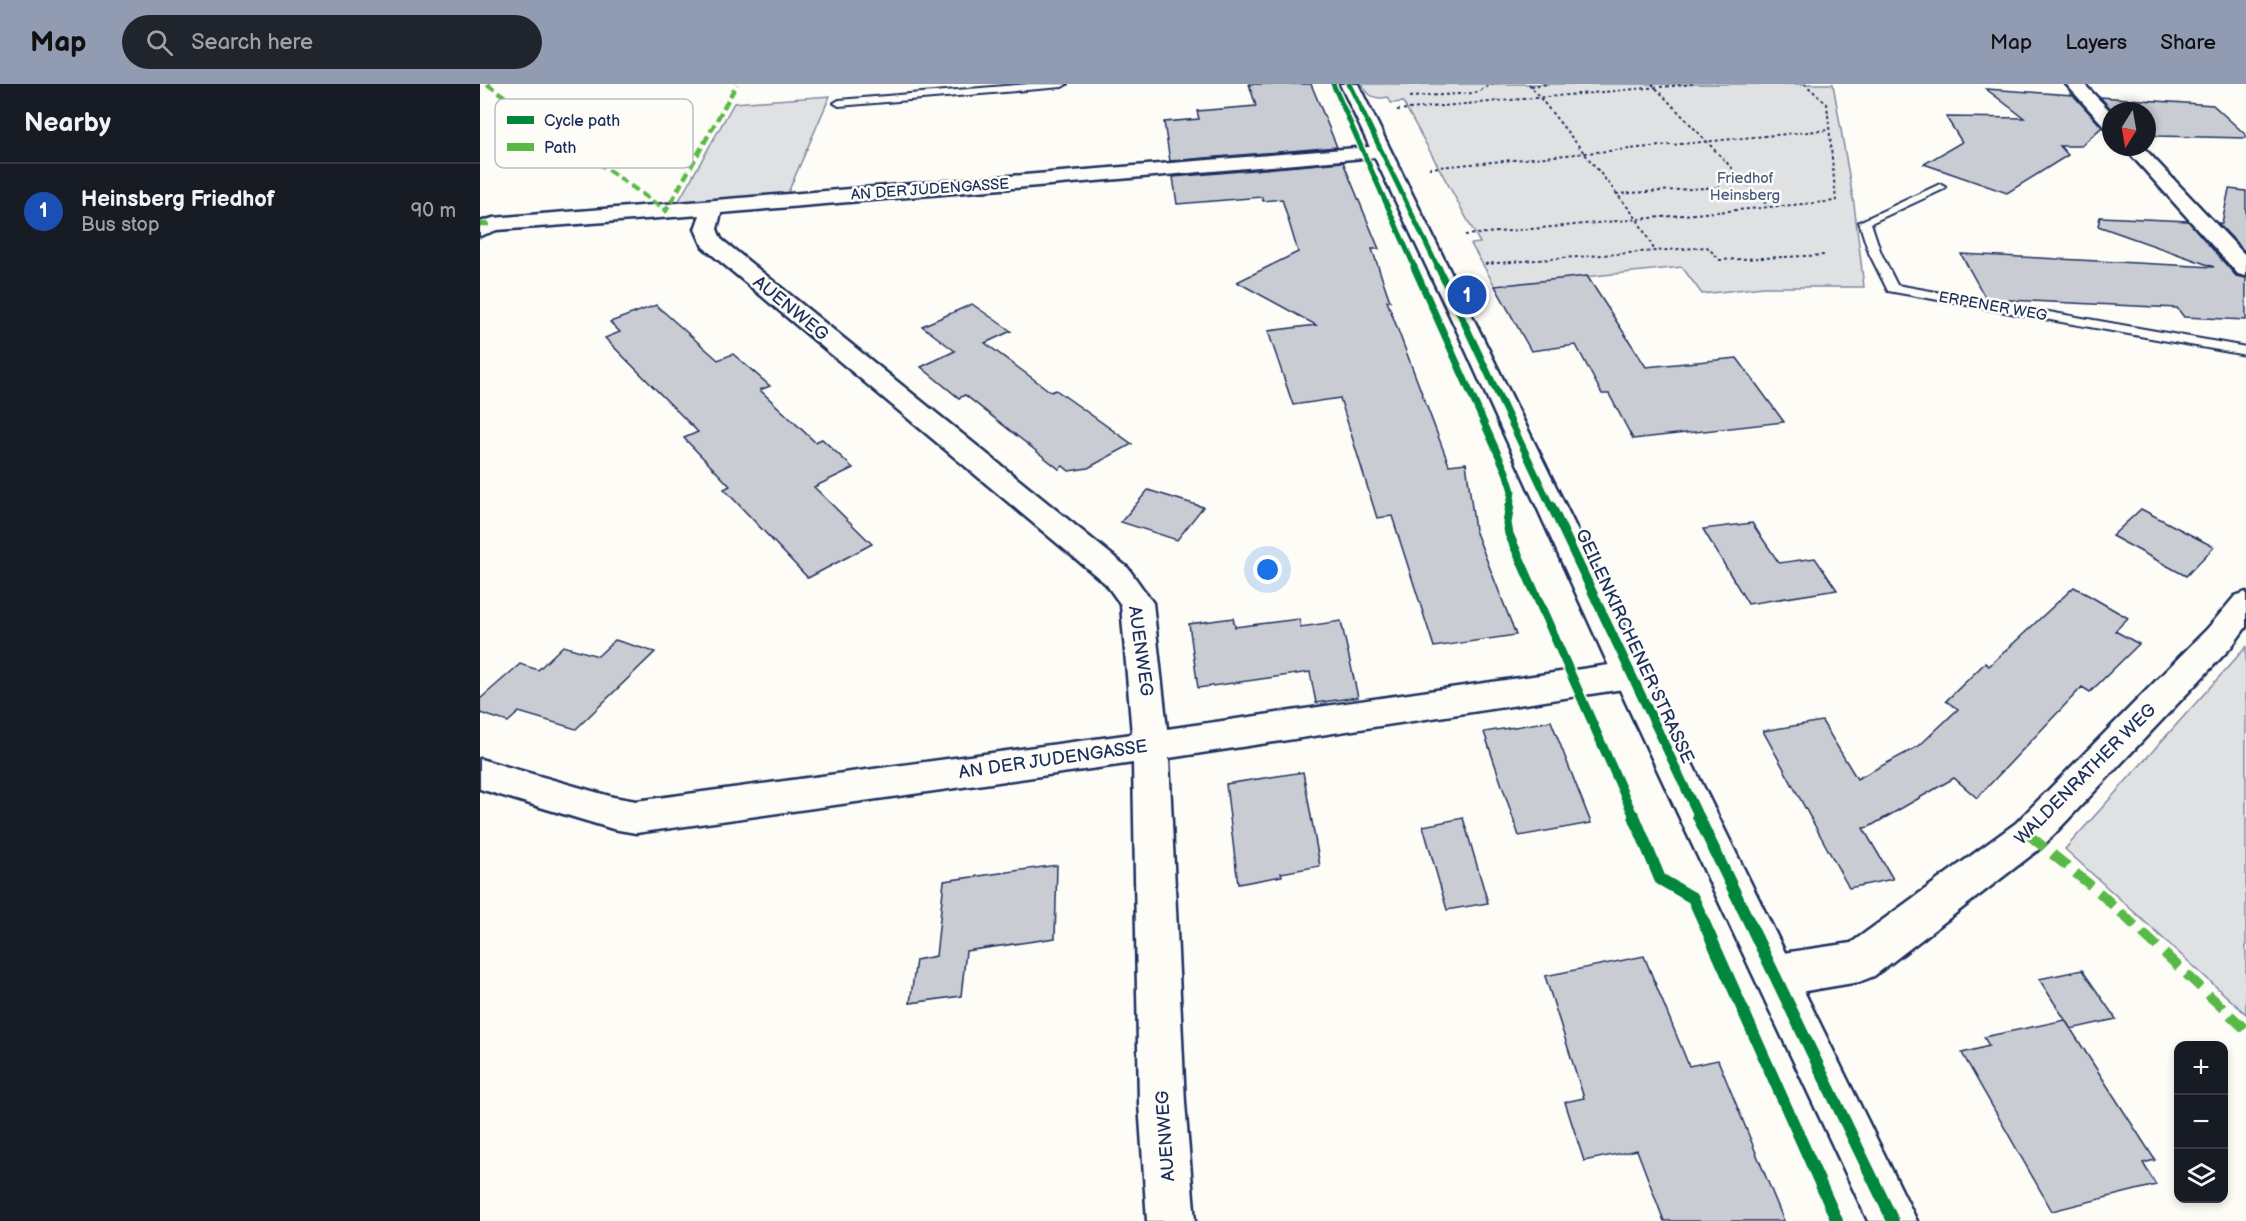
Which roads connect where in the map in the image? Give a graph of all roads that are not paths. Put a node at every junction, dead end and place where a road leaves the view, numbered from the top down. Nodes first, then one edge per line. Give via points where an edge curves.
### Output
1 (1062, 84) edge
2 (1349, 84) edge
3 (2075, 84) edge
4 (839, 103) dead end
5 (2102, 113) edge
6 (1381, 152) junction
7 (2141, 156) edge
8 (1940, 187) dead end
9 (712, 208) junction
10 (480, 230) edge
11 (2246, 269) edge
12 (2246, 351) edge
13 (2246, 604) edge
14 (1630, 675) junction
15 (1151, 746) junction
16 (480, 774) edge
17 (1776, 975) junction
18 (1171, 1221) edge
19 (1893, 1221) edge

1 - 4 lane
2 - 6 street, GEILENKIRCHENER STRASSE
3 - 5 street
6 - 9 street, AN DER JUDENGASSE
6 - 14 street, GEILENKIRCHENER STRASSE
7 - 11 street
8 - 12 lane, ERPENER WEG via 1865,222 1892,288
9 - 10 street, AN DER JUDENGASSE via 493,224
9 - 15 street, AUENWEG via 706,229 711,242 1117,576 1137,603
13 - 17 street, WALDENRATHER WEG via 2220,637 2029,835 1859,962
14 - 15 street, AN DER JUDENGASSE
14 - 17 street, GEILENKIRCHENER STRASSE
15 - 16 street, AN DER JUDENGASSE via 636,816
15 - 18 street, AUENWEG via 1162,1103
17 - 19 street, GEILENKIRCHENER STRASSE

